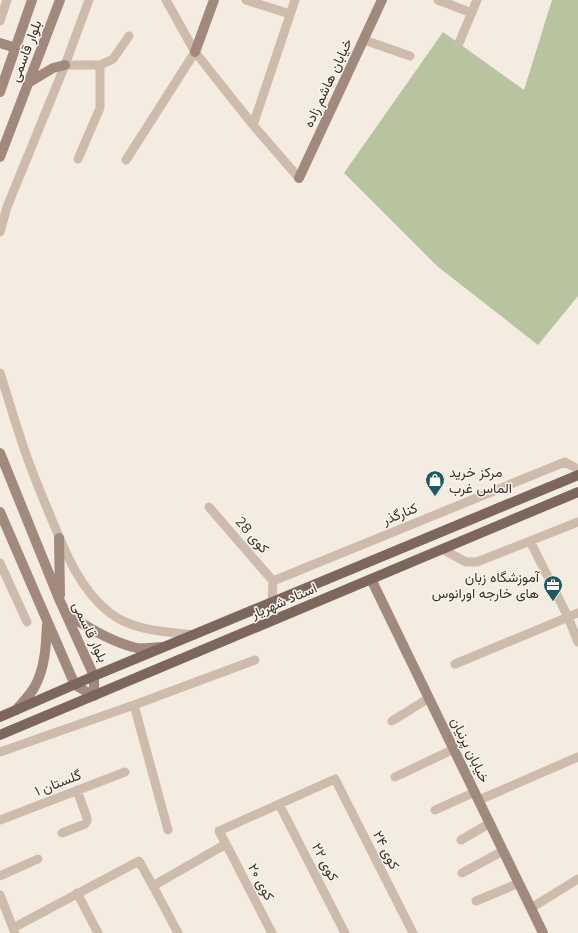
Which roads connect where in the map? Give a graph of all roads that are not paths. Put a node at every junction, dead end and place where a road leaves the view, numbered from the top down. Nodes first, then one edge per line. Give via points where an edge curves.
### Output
1 (8, 0) edge
2 (32, 0) edge
3 (60, 0) edge
4 (89, 0) edge
5 (166, 0) edge
6 (214, 0) edge
7 (246, 0) edge
8 (295, 0) edge
9 (382, 0) edge
10 (438, 0) edge
11 (477, 0) edge
12 (472, 13) junction
13 (290, 14) junction
14 (0, 21) edge
15 (129, 36) dead end
16 (364, 40) junction
17 (0, 43) edge
18 (459, 43) dead end
19 (16, 48) junction
20 (195, 52) junction
21 (410, 56) dead end
22 (65, 65) junction
23 (100, 65) junction
24 (28, 83) junction
25 (0, 92) edge
26 (253, 125) junction
27 (0, 157) edge
28 (78, 160) dead end
29 (126, 160) dead end
30 (299, 178) joint
31 (0, 232) edge
32 (0, 373) edge
33 (0, 453) edge
34 (578, 469) edge
35 (578, 475) edge
36 (565, 480) junction
37 (575, 494) edge
38 (209, 507) dead end
39 (0, 512) edge
40 (578, 522) edge
41 (59, 538) junction
42 (530, 541) junction
43 (442, 549) junction
44 (0, 562) edge
45 (371, 579) junction
46 (273, 581) junction
47 (60, 601) junction
48 (272, 602) junction
49 (578, 613) edge
50 (66, 614) junction
51 (568, 617) junction
52 (47, 621) junction
53 (27, 622) dead end
54 (194, 635) junction
55 (578, 642) edge
56 (166, 647) junction
57 (255, 660) dead end
58 (455, 664) dead end
59 (94, 676) junction
60 (75, 684) junction
61 (94, 696) junction
62 (429, 698) junction
63 (134, 705) junction
64 (16, 710) junction
65 (0, 716) edge
66 (392, 721) dead end
67 (0, 735) edge
68 (454, 749) junction
69 (0, 752) edge
70 (578, 757) edge
71 (125, 772) dead end
72 (395, 777) dead end
73 (77, 790) junction
74 (477, 796) junction
75 (279, 804) junction
76 (435, 810) dead end
77 (0, 820) edge
78 (490, 823) junction
79 (168, 830) dead end
80 (62, 833) dead end
81 (461, 840) dead end
82 (226, 844) junction
83 (504, 851) junction
84 (38, 859) dead end
85 (462, 873) dead end
86 (0, 876) edge
87 (578, 879) edge
88 (519, 883) junction
89 (153, 886) junction
90 (77, 894) junction
91 (0, 899) edge
92 (476, 901) dead end
93 (531, 908) junction
94 (14, 931) edge
95 (541, 932) edge
96 (98, 933) edge
97 (178, 933) edge
98 (272, 933) edge
99 (345, 933) edge
100 (413, 933) edge

1 - 14 street
2 - 19 main road, بلوار قاسمی
3 - 24 main road, بلوار قاسمی
4 - 22 street
5 - 20 street
6 - 20 main road
7 - 13 street
8 - 13 street
9 - 16 main road, خیابان هاشم زاده
10 - 12 street
11 - 12 street
12 - 18 street
13 - 26 street
15 - 23 street via 113,59
16 - 21 street
16 - 30 main road, خیابان هاشم زاده
17 - 19 main road
19 - 25 main road, بلوار قاسمی
20 - 26 street
20 - 29 street
22 - 23 street
22 - 24 main road via 52,68
22 - 31 street via 7,207
23 - 28 street via 100,108
24 - 27 main road, بلوار قاسمی
26 - 30 street
32 - 41 street via 27,459
33 - 47 main road, بلوار قاسمی
34 - 46 street, کنارگذر via 565,462
35 - 36 main road, استاد شهریار
36 - 37 main road
36 - 48 main road, استاد شهریار
37 - 43 main road, استاد شهریار
38 - 46 street, کوی 28
39 - 52 main road
40 - 42 street
41 - 47 main road
41 - 54 street via 76,574 90,594 111,614 136,626 161,632
42 - 43 street via 477,562 466,562
42 - 51 street
43 - 45 main road, استاد شهریار
44 - 53 street
45 - 61 main road, استاد شهریار
45 - 62 main road, خیابان پرنیان
46 - 48 street
47 - 50 main road, بلوار قاسمی
48 - 54 main road, استاد شهریار
49 - 51 street
50 - 56 main road via 97,633 138,648
50 - 59 main road, بلوار قاسمی
51 - 55 street
51 - 58 street
52 - 60 main road
52 - 64 main road via 42,667 34,688
54 - 56 main road, استاد شهریار
56 - 59 main road, استاد شهریار
57 - 63 street
59 - 60 main road, استاد شهریار
59 - 61 main road, بلوار قاسمی
60 - 61 main road
60 - 64 main road, استاد شهریار
61 - 67 main road, استاد شهریار
62 - 66 street
62 - 68 main road, خیابان پرنیان
63 - 69 street
63 - 79 street
64 - 65 main road, استاد شهریار
68 - 72 street
68 - 74 main road, خیابان پرنیان
70 - 74 street
71 - 73 street, ۱ گلستان
73 - 77 street, ۱ گلستان
73 - 80 street via 87,821
74 - 76 street
74 - 78 main road, خیابان پرنیان
75 - 82 street, کوی ۲۰ via 219,831
75 - 99 street, کوی ۲۲
75 - 100 street, کوی ۲۴ via 335,779
78 - 81 street
78 - 83 main road, خیابان پرنیان
82 - 89 street
82 - 98 street, کوی ۲۰
83 - 85 street
83 - 88 main road, خیابان پرنیان
84 - 86 street
87 - 93 street
88 - 92 street
88 - 93 main road, خیابان پرنیان
89 - 90 street via 138,861
89 - 97 street
90 - 94 street
90 - 96 street
91 - 94 street
93 - 95 main road, خیابان پرنیان

